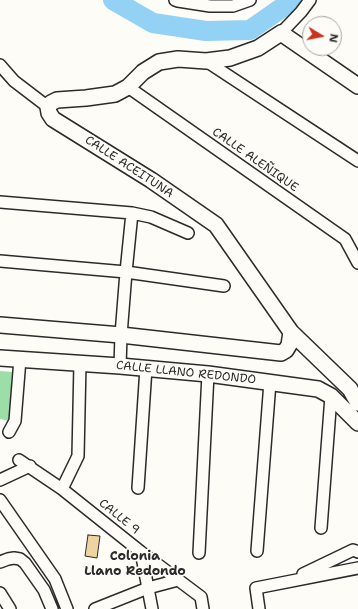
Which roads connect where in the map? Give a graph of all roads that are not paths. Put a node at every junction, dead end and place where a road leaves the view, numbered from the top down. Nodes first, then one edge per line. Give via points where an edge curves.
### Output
1 (175, 0) edge
2 (250, 0) edge
3 (310, 0) edge
4 (212, 3) edge
5 (281, 33) junction
6 (206, 61) junction
7 (0, 65) edge
8 (358, 86) edge
9 (128, 87) junction
10 (48, 107) junction
11 (358, 161) edge
12 (0, 202) edge
13 (132, 213) junction
14 (188, 233) dead end
15 (0, 261) edge
16 (358, 263) edge
17 (126, 272) junction
18 (224, 286) dead end
19 (0, 325) edge
20 (291, 332) junction
21 (121, 335) junction
22 (0, 358) edge
23 (20, 359) junction
24 (80, 363) junction
25 (120, 366) junction
26 (146, 368) junction
27 (208, 374) junction
28 (270, 382) junction
29 (331, 396) junction
30 (358, 403) edge
31 (358, 423) edge
32 (9, 432) dead end
33 (19, 460) dead end
34 (30, 466) junction
35 (0, 480) edge
36 (138, 488) dead end
37 (62, 489) junction
38 (0, 500) edge
39 (321, 528) dead end
40 (141, 552) junction
41 (257, 552) dead end
42 (358, 552) edge
43 (199, 553) dead end
44 (0, 562) edge
45 (358, 568) edge
46 (178, 580) junction
47 (288, 582) junction
48 (148, 588) junction
49 (0, 593) edge
50 (10, 609) edge
51 (52, 609) edge
52 (67, 609) edge
53 (95, 609) edge
54 (152, 609) edge
55 (203, 609) edge
56 (259, 609) edge

1 - 4 street
2 - 4 street via 233,6
3 - 5 street
5 - 6 street via 258,48 230,58
5 - 8 street
6 - 9 street via 178,59 158,62
6 - 11 street
7 - 10 street via 14,81
9 - 10 street via 115,94 57,100
9 - 16 street, CALLE ALEÑIQUE via 345,239
10 - 20 street, CALLE ACEITUNA via 53,118 216,225
12 - 13 street
13 - 14 street via 151,217
13 - 17 street
15 - 17 street
17 - 18 street
17 - 21 street
19 - 21 street
20 - 21 street via 289,345 281,353
20 - 30 street via 350,389
21 - 25 street
22 - 23 street, CALLE LLANO REDONDO
23 - 24 street, CALLE LLANO REDONDO
23 - 32 street via 15,421
24 - 25 street, CALLE LLANO REDONDO
24 - 37 street via 78,456
25 - 26 street, CALLE LLANO REDONDO
26 - 27 street, CALLE LLANO REDONDO
26 - 36 street
27 - 28 street, CALLE LLANO REDONDO
27 - 43 street
28 - 29 street, CALLE LLANO REDONDO via 318,389
28 - 41 street
29 - 31 street, CALLE LLANO REDONDO
29 - 39 street
33 - 34 street, CALLE 9
34 - 35 street
34 - 37 street, CALLE 9
37 - 40 street, CALLE 9
38 - 52 street via 55,579
40 - 46 street, CALLE 9
40 - 48 street
42 - 47 street via 353,550
44 - 51 street via 20,559 44,590
45 - 47 street
46 - 48 street
46 - 55 street, CALLE 9 via 201,597
47 - 56 street via 256,588
48 - 53 street
48 - 54 street
49 - 50 street

